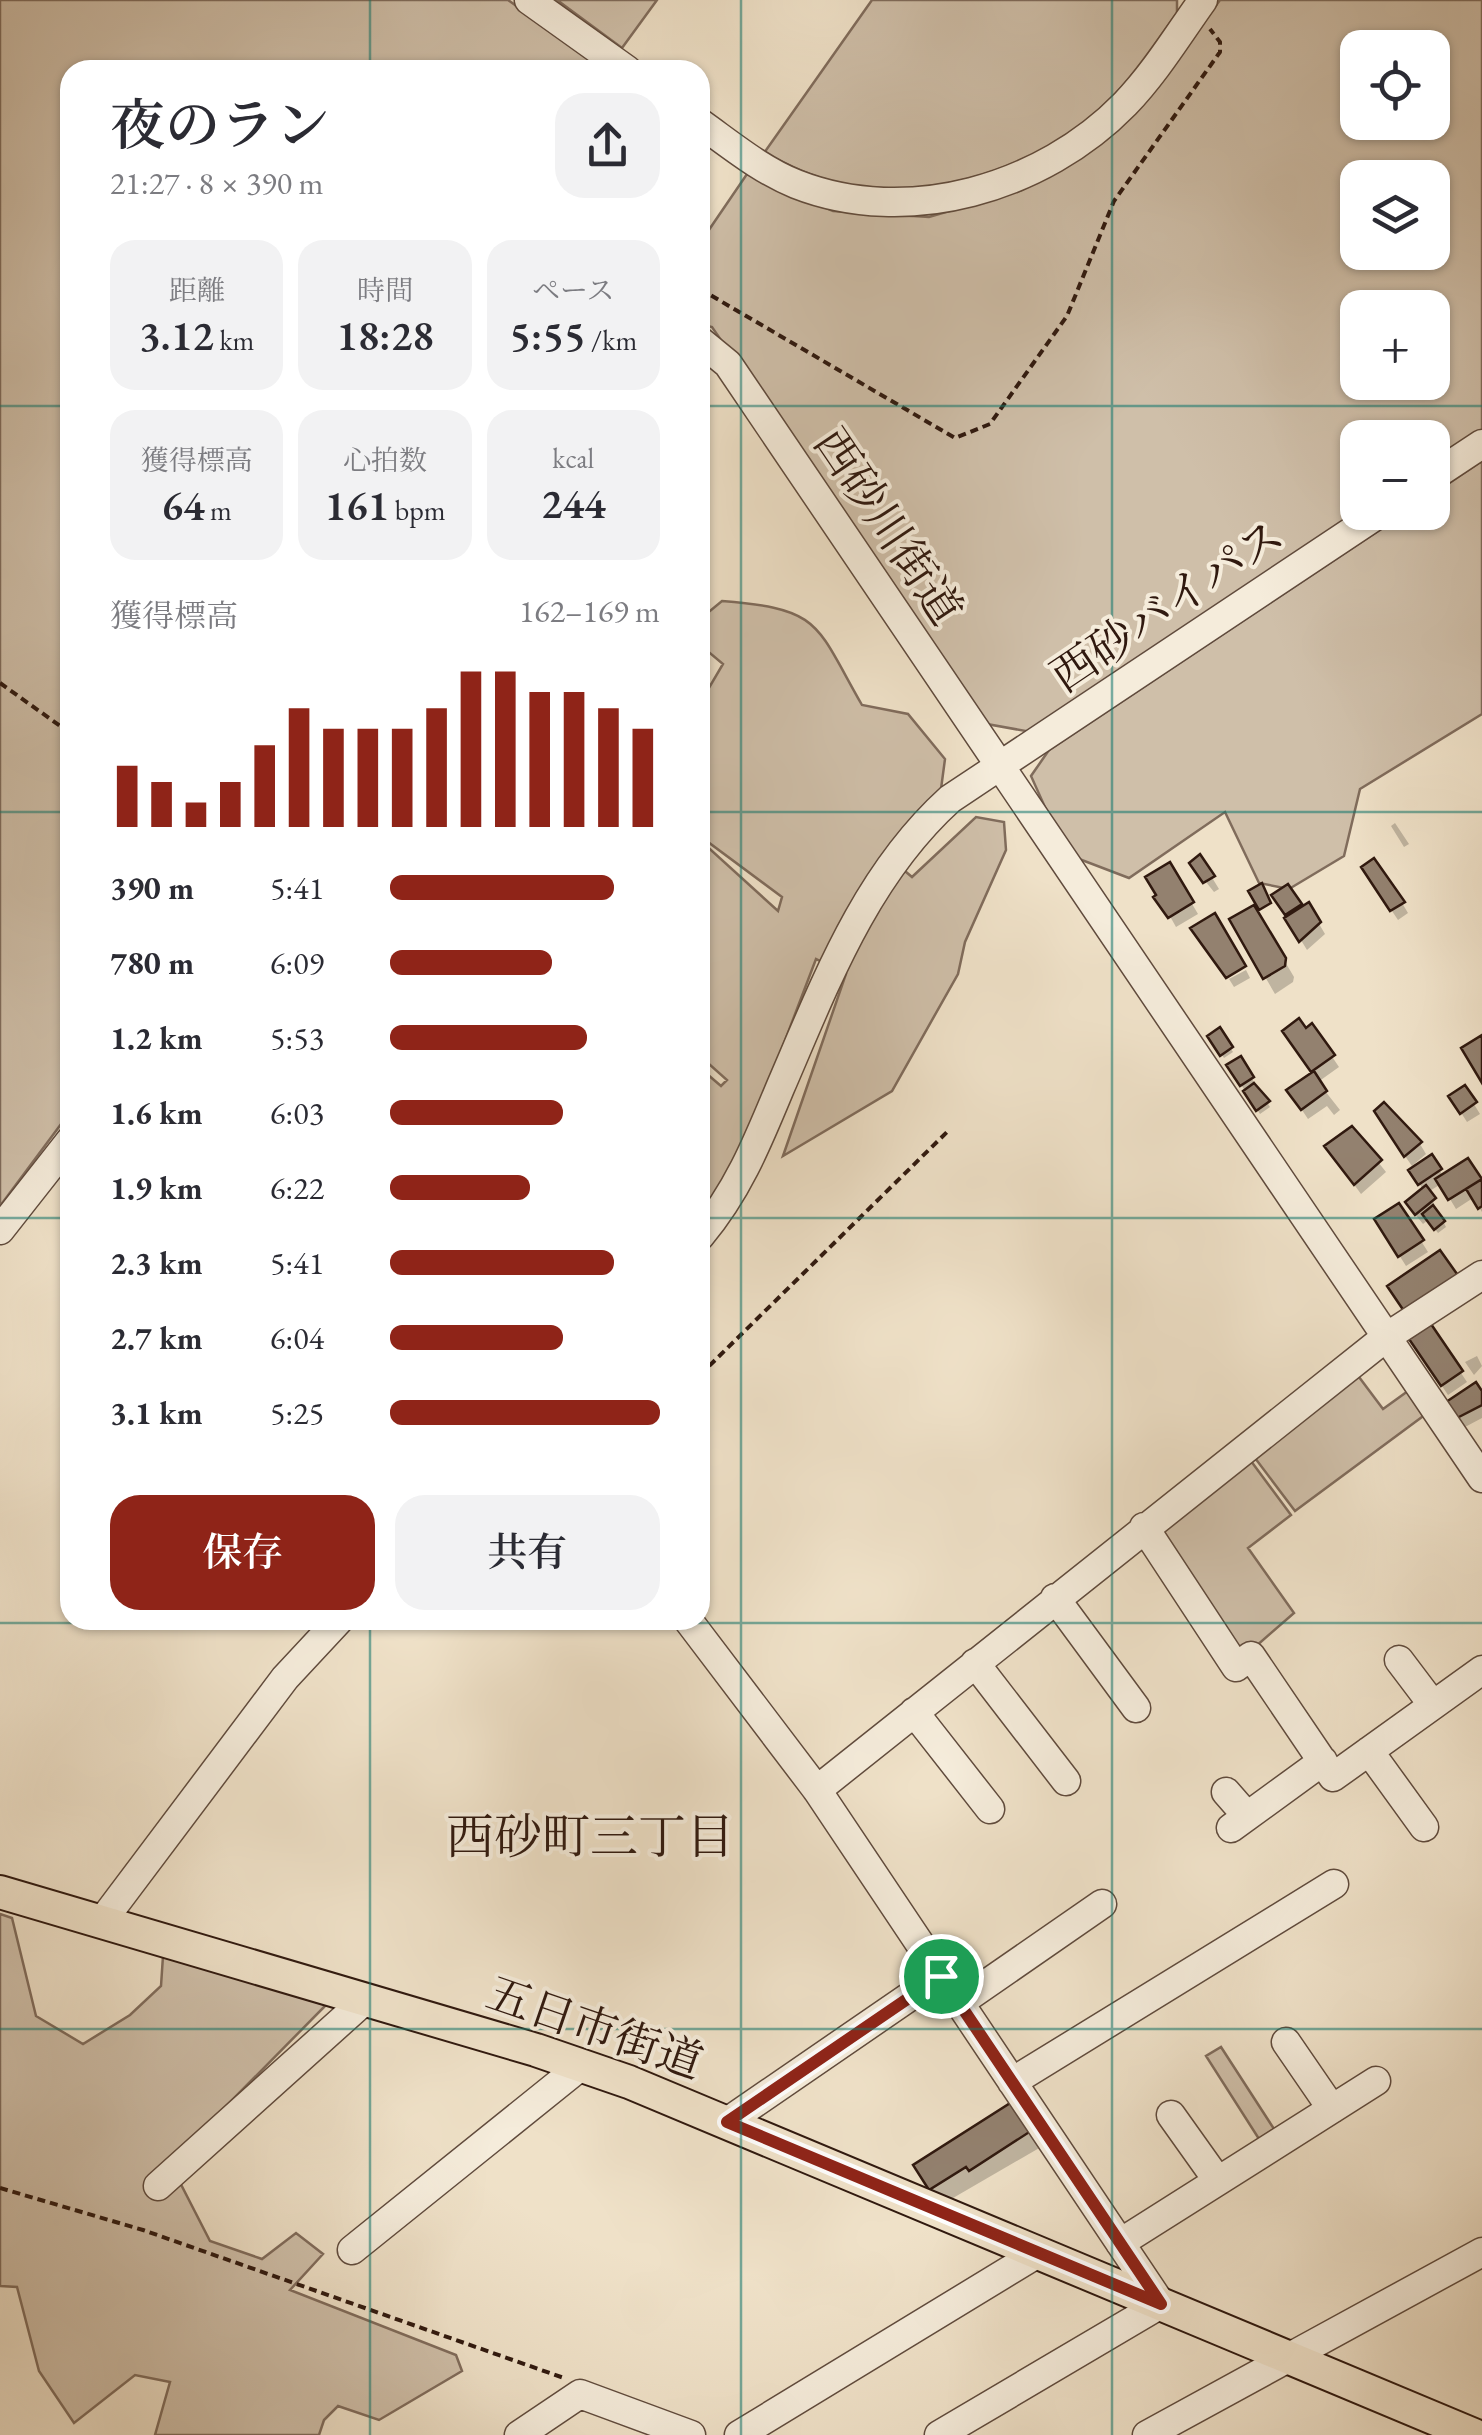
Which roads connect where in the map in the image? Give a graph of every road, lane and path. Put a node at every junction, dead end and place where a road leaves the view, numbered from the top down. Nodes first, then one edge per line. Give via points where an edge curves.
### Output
1 (530, 0) edge
2 (1197, 8) edge
3 (613, 60) edge
4 (710, 129) edge
5 (710, 295) edge
6 (710, 349) edge
7 (1482, 444) edge
8 (1450, 466) edge
9 (1354, 530) edge
10 (0, 683) edge
11 (60, 726) edge
12 (1000, 767) junction
13 (947, 1132) dead end
14 (60, 1154) edge
15 (710, 1221) edge
16 (0, 1230) edge
17 (1482, 1275) edge
18 (1385, 1338) junction
19 (710, 1366) edge
20 (1477, 1461) edge
21 (1144, 1527) junction
22 (1055, 1598) junction
23 (331, 1630) edge
24 (696, 1630) edge
25 (1399, 1660) dead end
26 (975, 1663) junction
27 (1482, 1670) edge
28 (1126, 1705) dead end
29 (1433, 1705) junction
30 (914, 1712) junction
31 (1370, 1750) junction
32 (1323, 1761) junction
33 (1066, 1781) dead end
34 (817, 1790) junction
35 (1226, 1792) dead end
36 (990, 1809) dead end
37 (1424, 1827) dead end
38 (1334, 1884) dead end
39 (0, 1892) edge
40 (1102, 1904) dead end
41 (103, 1920) junction
42 (941, 1976) junction
43 (366, 1999) junction
44 (959, 2003) junction
45 (1286, 2042) dead end
46 (582, 2065) junction
47 (1376, 2081) dead end
48 (1012, 2082) junction
49 (1332, 2109) junction
50 (1171, 2115) dead end
51 (727, 2122) junction
52 (1218, 2181) junction
53 (158, 2186) dead end
54 (0, 2188) edge
55 (1120, 2243) junction
56 (352, 2250) dead end
57 (1482, 2252) edge
58 (1038, 2253) junction
59 (1161, 2304) junction
60 (1290, 2357) junction
61 (576, 2387) junction
62 (1187, 2426) edge
63 (519, 2435) edge
64 (691, 2435) edge
65 (740, 2435) edge
66 (939, 2435) edge
67 (1147, 2435) edge
68 (1474, 2435) edge

1 - 3 street
2 - 4 street via 1125,104 1075,146 1024,173 957,195 897,203 816,191 758,164
2 - 5 path via 1220,52 1114,201 1066,316 990,424 955,438
6 - 12 street, 西砂川街道 via 728,364
7 - 8 street
9 - 12 street, 西砂バイパス
10 - 11 path
12 - 15 street, 西砂バイパス via 950,799 883,872 836,958 742,1175
12 - 18 street, 西砂川街道
13 - 19 path
14 - 16 street
17 - 18 street
18 - 20 street, 西砂川街道
18 - 21 street
21 - 22 street
21 - 32 street via 1236,1666 1250,1656
22 - 26 street
22 - 28 street
23 - 41 street via 286,1678
24 - 34 street
25 - 29 street
26 - 30 street
26 - 33 street
27 - 29 street
29 - 31 street
30 - 34 street
30 - 36 street
31 - 32 street via 1333,1776
31 - 37 street
32 - 35 street via 1238,1822
34 - 42 street
38 - 48 street
39 - 41 main road, 五日市街道
40 - 44 street via 1076,1933
41 - 43 main road, 五日市街道
42 - 44 street
42 - 51 street
43 - 46 main road, 五日市街道
43 - 53 street
44 - 48 street
45 - 49 street
46 - 51 main road, 五日市街道
46 - 56 street
47 - 49 street
48 - 55 street
49 - 52 street
50 - 52 street
51 - 58 main road, 五日市街道
52 - 55 street
54 - 61 path via 143,2230
55 - 59 street
57 - 60 street
58 - 59 main road, 五日市街道
58 - 65 street
59 - 60 main road, 五日市街道
59 - 66 street
60 - 62 street
60 - 68 main road, 五日市街道
61 - 63 street
61 - 64 street
62 - 67 street

